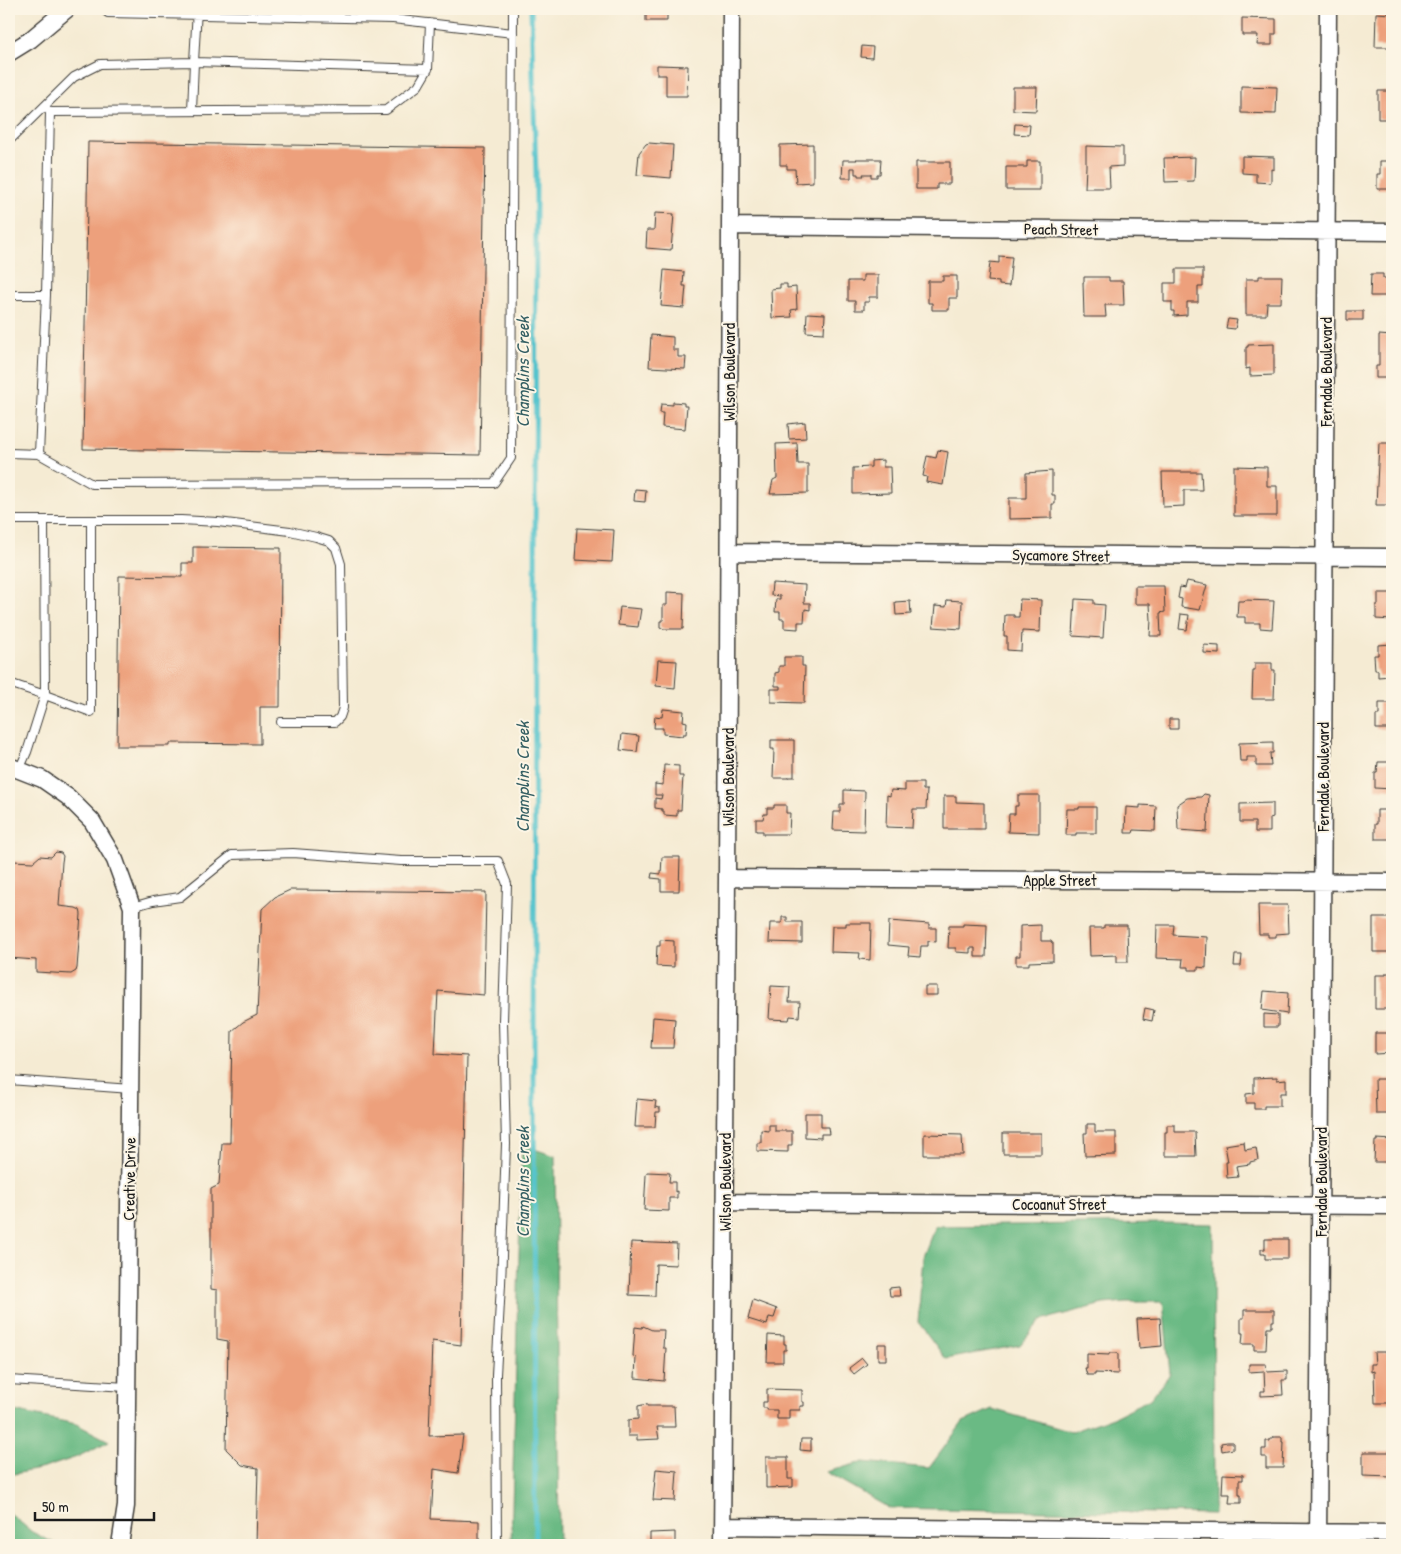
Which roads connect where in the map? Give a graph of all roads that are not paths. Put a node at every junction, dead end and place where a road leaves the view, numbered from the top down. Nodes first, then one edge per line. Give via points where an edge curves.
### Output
1 (67, 9) edge
2 (103, 9) edge
3 (513, 9) edge
4 (732, 9) edge
5 (1328, 9) edge
6 (196, 12) edge
7 (430, 23) junction
8 (514, 32) junction
9 (9, 53) edge
10 (194, 62) junction
11 (428, 69) junction
12 (47, 109) junction
13 (192, 111) junction
14 (9, 140) edge
15 (730, 226) junction
16 (1326, 231) junction
17 (1392, 232) edge
18 (9, 295) edge
19 (46, 295) junction
20 (9, 453) edge
21 (39, 454) junction
22 (9, 520) edge
23 (44, 520) junction
24 (91, 520) junction
25 (729, 552) junction
26 (1325, 557) junction
27 (1392, 557) edge
28 (9, 683) edge
29 (45, 695) junction
30 (281, 722) dead end
31 (14, 768) edge
32 (727, 878) junction
33 (1323, 881) junction
34 (1392, 882) edge
35 (132, 907) junction
36 (9, 1080) edge
37 (131, 1089) junction
38 (725, 1202) junction
39 (1321, 1206) junction
40 (1392, 1206) edge
41 (9, 1380) edge
42 (127, 1387) junction
43 (722, 1526) junction
44 (1392, 1533) edge
45 (1318, 1539) edge
46 (120, 1545) edge
47 (497, 1545) edge
48 (722, 1545) edge

1 - 9 street
2 - 6 lane via 108,13
3 - 8 lane
4 - 15 street, Wilson Boulevard
5 - 16 street, Ferndale Boulevard
6 - 7 lane
6 - 10 lane
7 - 8 lane
7 - 11 lane
8 - 21 lane via 511,458 494,483 92,484
10 - 11 lane
10 - 12 lane via 100,64 74,77
10 - 13 lane
11 - 13 lane via 418,86 386,110
12 - 13 lane
12 - 14 lane
12 - 19 lane
15 - 16 street, Peach Street
15 - 25 street, Wilson Boulevard
16 - 17 street, Peach Street
16 - 26 street, Ferndale Boulevard
18 - 19 lane
19 - 21 lane
20 - 21 lane
22 - 23 lane
23 - 24 lane
23 - 29 lane
24 - 29 lane via 91,712
24 - 30 lane via 218,522 299,533 329,541 336,548 341,564 343,708 336,722
25 - 26 street, Sycamore Street
25 - 32 street, Wilson Boulevard
26 - 27 street, Sycamore Street
26 - 33 street, Ferndale Boulevard
28 - 29 lane
29 - 31 lane via 26,752
31 - 35 street, Creative Drive via 42,779 68,797 92,822 115,860
32 - 33 street, Apple Street
32 - 38 street, Wilson Boulevard
33 - 34 street, Apple Street
33 - 39 street, Ferndale Boulevard
35 - 37 street, Creative Drive
35 - 47 lane via 180,897 232,855 293,853 401,861 498,861 507,884 506,1144 496,1375
36 - 37 lane
37 - 42 street, Creative Drive
38 - 39 street, Cocoanut Street
38 - 43 street, Wilson Boulevard
39 - 40 street, Cocoanut Street
39 - 45 street, Ferndale Boulevard
41 - 42 lane
42 - 46 street, Creative Drive via 126,1506
43 - 45 street
43 - 48 street, Wilson Boulevard
44 - 45 street

